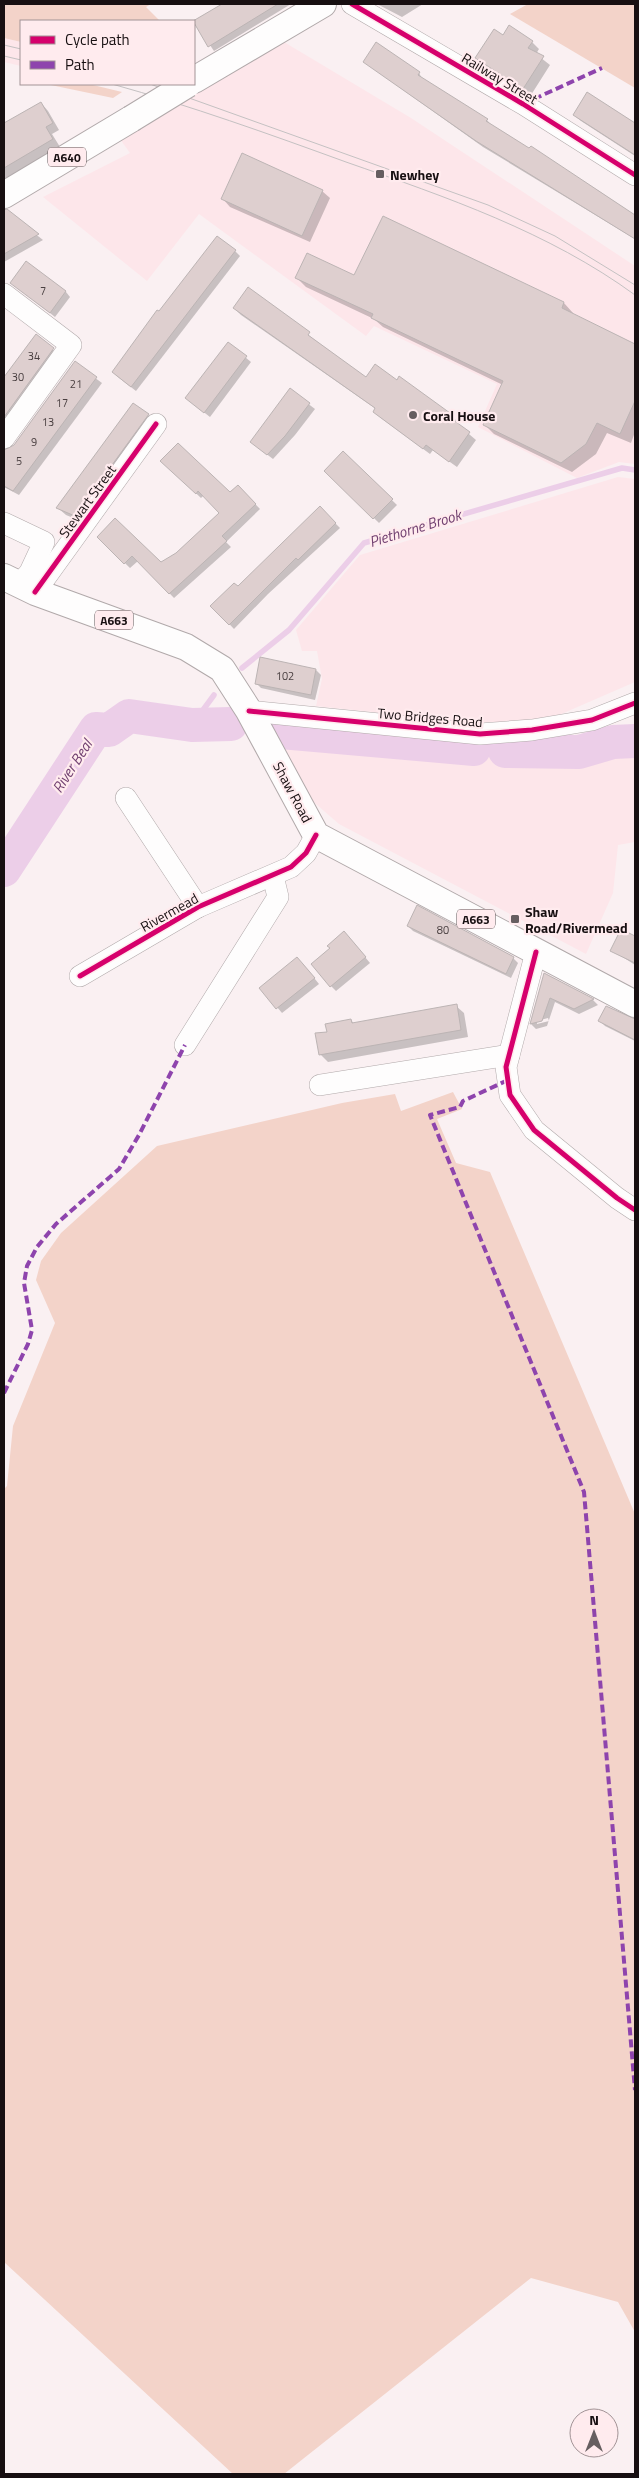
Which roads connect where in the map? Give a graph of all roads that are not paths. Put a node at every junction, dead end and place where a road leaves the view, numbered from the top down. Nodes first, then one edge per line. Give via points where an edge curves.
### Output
1 (323, 4) edge
2 (352, 4) edge
3 (195, 79) edge
4 (186, 85) edge
5 (635, 175) edge
6 (4, 194) edge
7 (4, 294) edge
8 (156, 424) dead end
9 (4, 438) edge
10 (4, 523) edge
11 (20, 584) edge
12 (635, 704) edge
13 (248, 711) junction
14 (126, 798) dead end
15 (316, 835) junction
16 (273, 876) junction
17 (198, 907) junction
18 (536, 952) junction
19 (80, 976) dead end
20 (635, 1004) edge
21 (185, 1045) dead end
22 (509, 1055) junction
23 (320, 1085) dead end
24 (635, 1210) edge

1 - 3 main road
2 - 5 street, Railway Street via 523,104
4 - 6 main road, A640, bridge
7 - 9 street via 71,345
8 - 11 street, Stewart Street
10 - 11 street via 44,542 30,572
11 - 13 main road, Shaw Road / A663 via 186,647 222,669
12 - 13 street, Two Bridges Road via 592,720 480,734
13 - 15 main road, Shaw Road / A663
14 - 17 street
15 - 16 street, Rivermead via 301,858
15 - 18 main road, Shaw Road / A663
16 - 17 street, Rivermead
16 - 21 street via 278,898
17 - 19 street, Rivermead
18 - 20 main road, Shaw Road / A663
18 - 22 street
22 - 23 street
22 - 24 street via 506,1067 510,1095 534,1130

